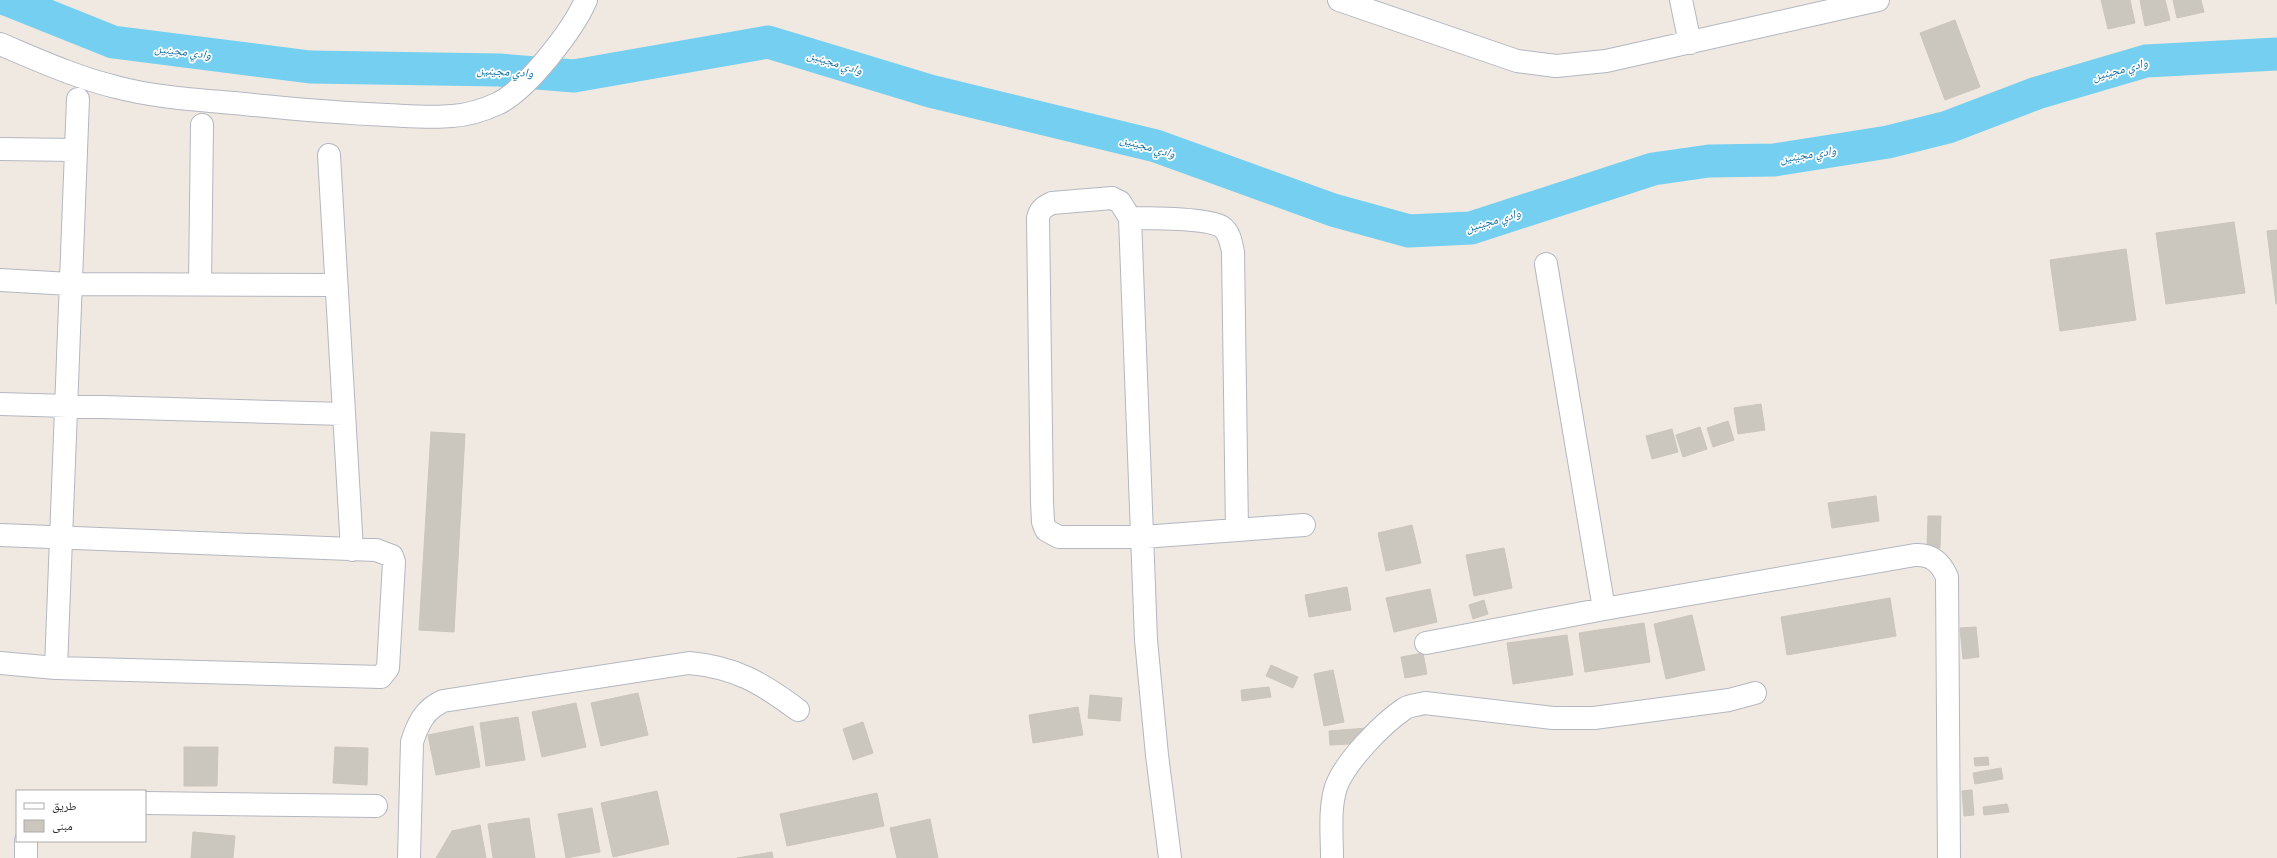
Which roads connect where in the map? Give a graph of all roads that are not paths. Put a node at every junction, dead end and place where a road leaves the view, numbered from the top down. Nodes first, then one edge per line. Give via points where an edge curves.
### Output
1 (586, 0) edge
2 (1338, 0) edge
3 (1681, 0) edge
4 (1878, 0) edge
5 (1690, 43) junction
6 (0, 44) edge
7 (78, 99) dead end
8 (202, 125) dead end
9 (0, 149) edge
10 (75, 150) junction
11 (329, 155) dead end
12 (1130, 218) junction
13 (1546, 264) dead end
14 (0, 280) edge
15 (70, 284) junction
16 (200, 284) junction
17 (336, 285) junction
18 (0, 404) edge
19 (66, 406) junction
20 (344, 414) junction
21 (1304, 525) dead end
22 (1237, 530) junction
23 (0, 535) edge
24 (61, 537) junction
25 (1143, 538) junction
26 (352, 550) junction
27 (1604, 609) junction
28 (1426, 644) dead end
29 (0, 663) edge
30 (56, 668) junction
31 (1755, 693) dead end
32 (798, 710) dead end
33 (146, 803) edge
34 (376, 806) dead end
35 (26, 842) edge
36 (26, 858) edge
37 (409, 858) edge
38 (1170, 858) edge
39 (1332, 858) edge
40 (1949, 858) edge

1 - 6 street via 580,14 560,42 519,89 500,102 478,111 453,116 326,112 148,93 117,88 55,68
2 - 5 street via 1517,61 1536,64 1576,65
3 - 5 street
4 - 5 street
7 - 10 street
8 - 16 street
9 - 10 street
10 - 15 street
11 - 17 street
12 - 22 street via 1208,223 1221,227 1229,235 1233,252
12 - 25 street
12 - 25 street via 1120,202 1112,198 1052,203 1039,211 1042,502 1046,530 1059,537
13 - 27 street
14 - 15 street
15 - 16 street
15 - 19 street
16 - 17 street
17 - 20 street
18 - 19 street
19 - 20 street
19 - 24 street
20 - 26 street
21 - 22 street
22 - 25 street
23 - 24 street
24 - 26 street
24 - 30 street
25 - 38 street via 1150,690
26 - 30 street via 384,552 392,556 394,562 388,664 386,672 381,677
27 - 28 street
27 - 40 street via 1915,555 1923,554 1936,560 1947,577
29 - 30 street
31 - 39 street via 1729,700 1594,718 1553,718 1425,703 1405,708 1378,732 1347,766 1336,787 1332,810
32 - 37 street via 768,687 738,673 713,665 689,663 443,702 426,712 412,742
33 - 34 street
35 - 36 street

